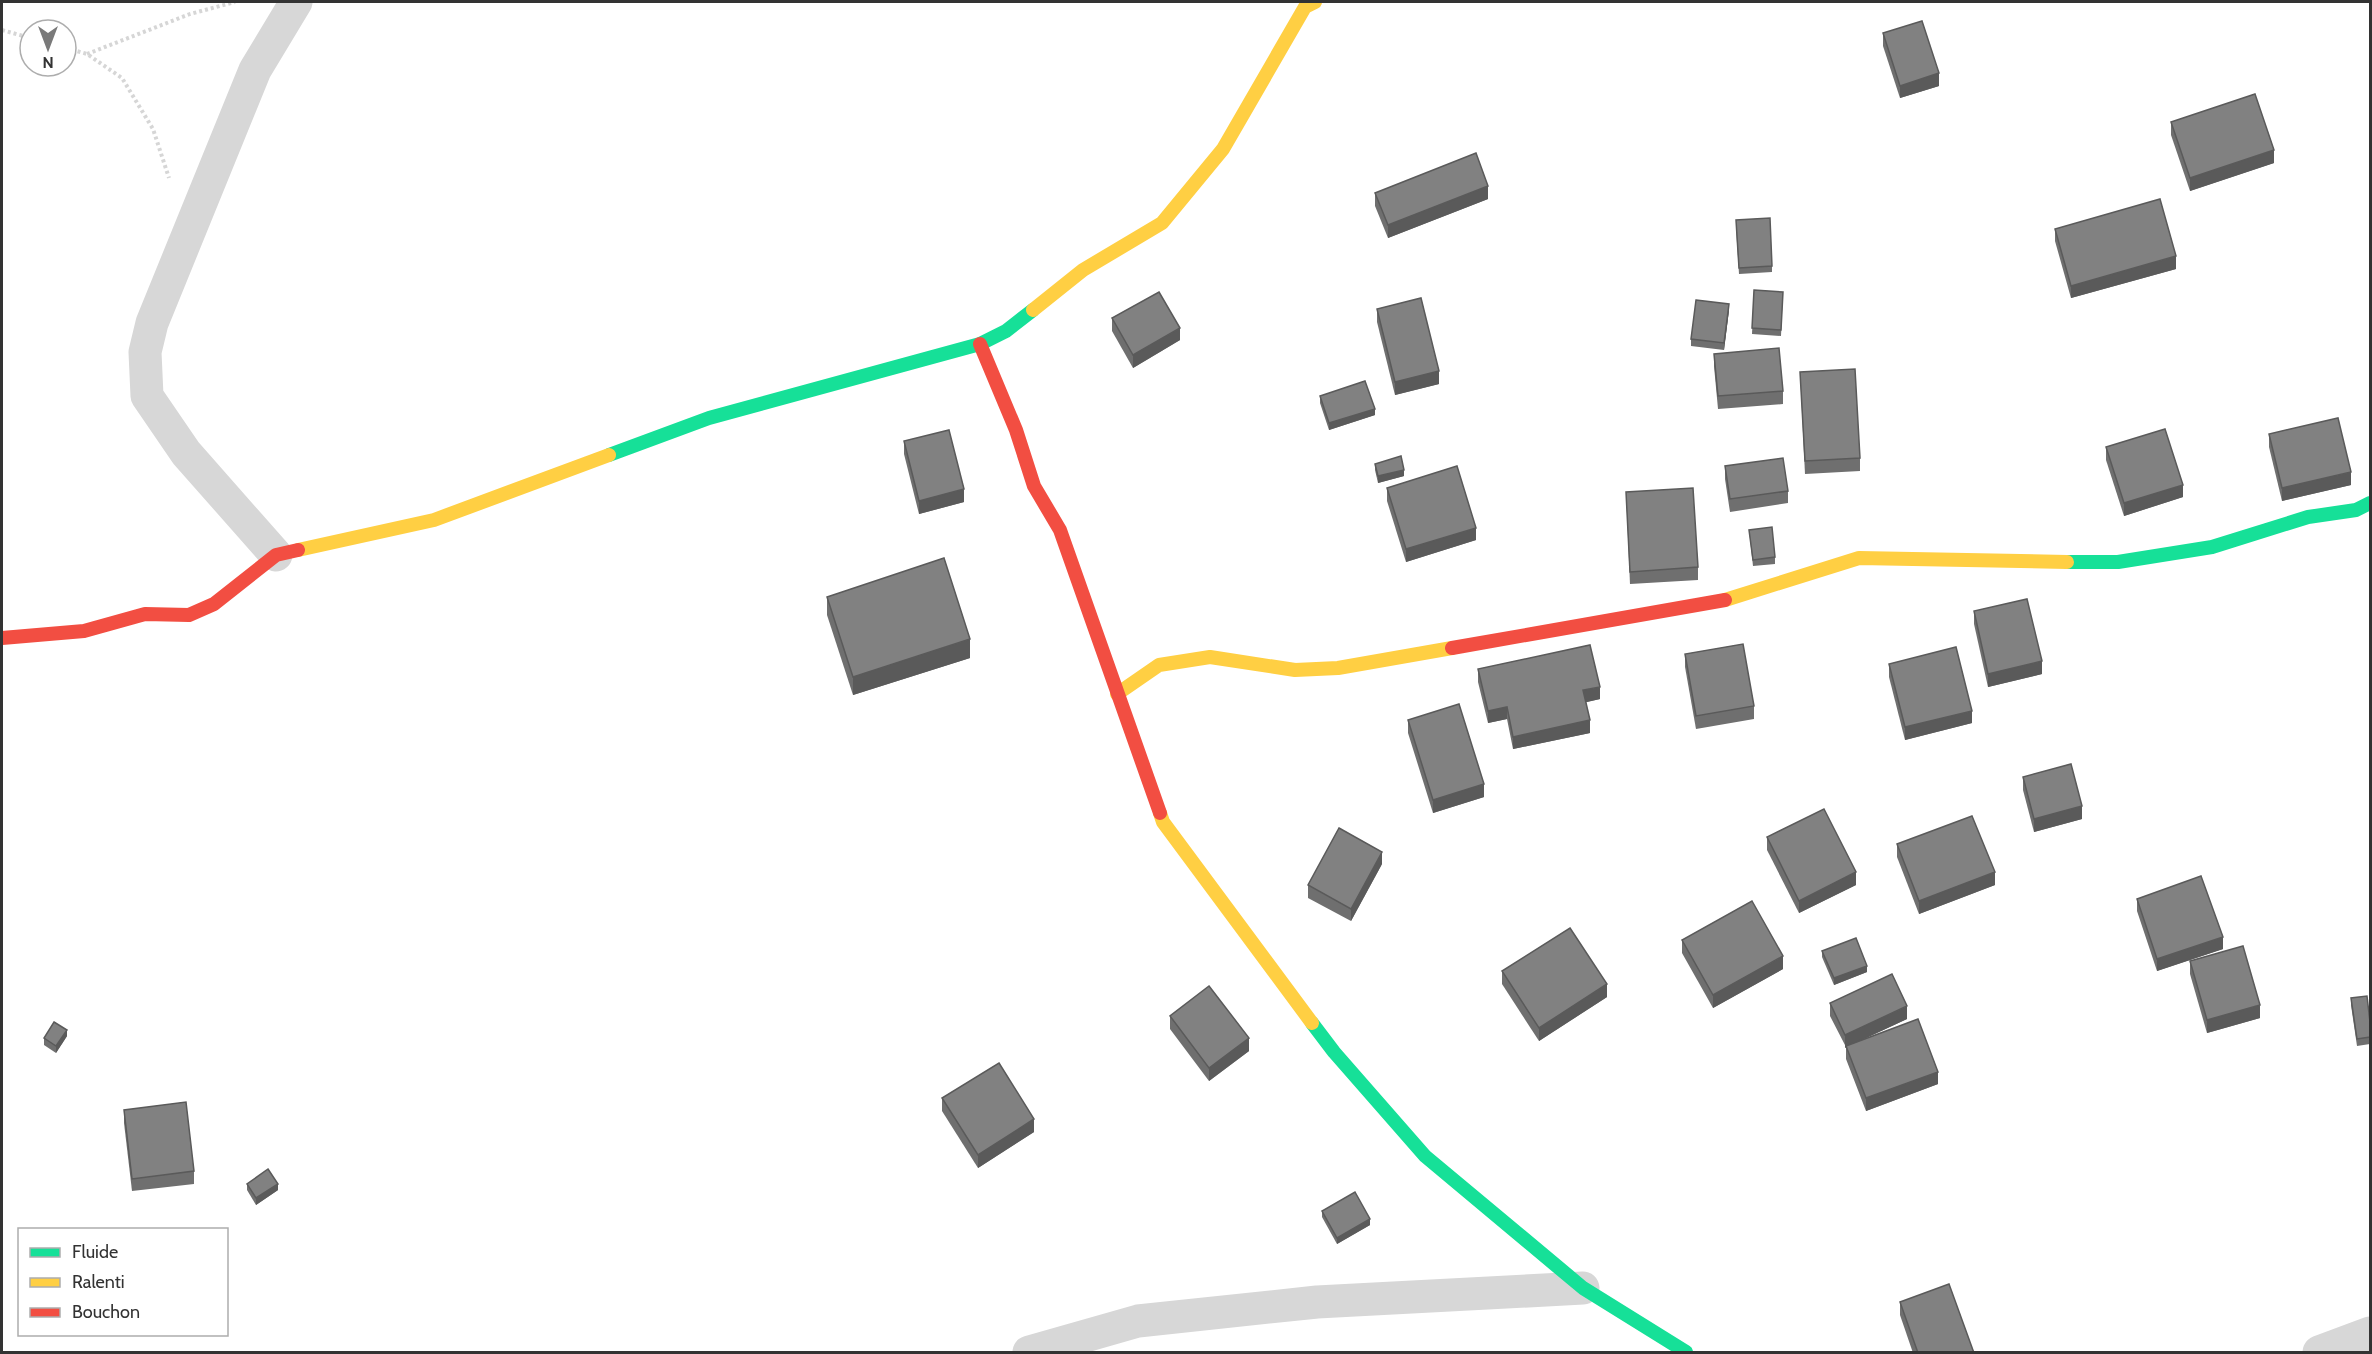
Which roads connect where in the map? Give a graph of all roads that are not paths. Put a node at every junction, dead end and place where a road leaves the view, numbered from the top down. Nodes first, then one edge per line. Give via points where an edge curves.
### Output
1 (296, 2) edge
2 (1315, 2) edge
3 (980, 344) junction
4 (2370, 503) edge
5 (276, 555) junction
6 (2, 638) edge
7 (1117, 694) junction
8 (1583, 1288) junction
9 (2366, 1340) edge
10 (1029, 1353) edge
11 (1686, 1353) edge
12 (2319, 1353) edge

1 - 5 street via 255,70 152,323 145,352 147,396 186,453
2 - 3 street via 1305,8 1223,149 1162,223 1083,270 1006,331
3 - 5 street via 709,418 434,520
3 - 7 street via 1016,430 1034,486 1060,530
4 - 7 street via 2356,510 2308,517 2212,547 2118,562 1859,558 1717,602 1338,668 1295,670 1210,657 1160,665
5 - 6 street via 214,604 189,615 145,614 84,631
7 - 8 street via 1163,822 1334,1052 1425,1156
8 - 10 street via 1317,1302 1138,1321
8 - 11 street
9 - 12 street

